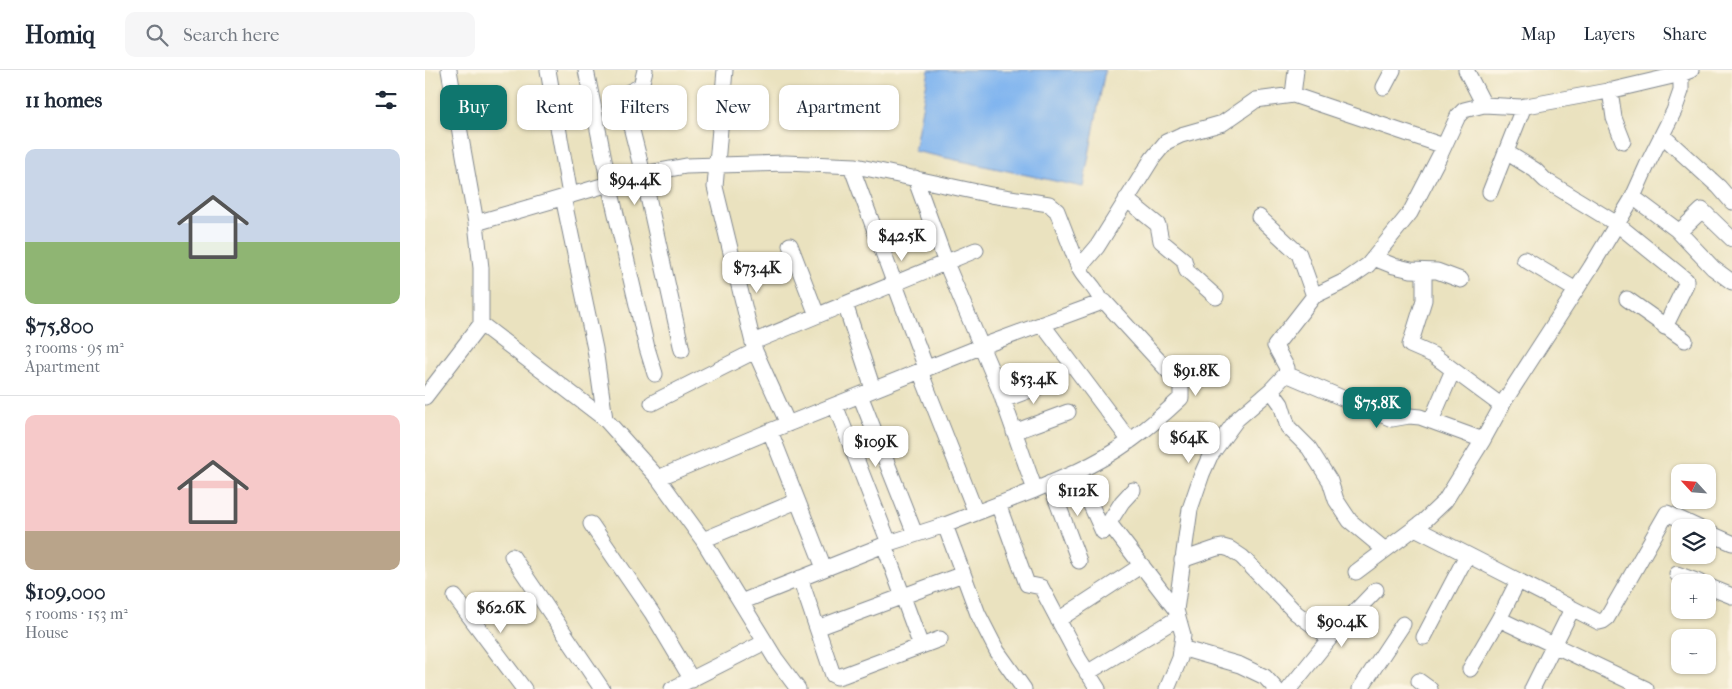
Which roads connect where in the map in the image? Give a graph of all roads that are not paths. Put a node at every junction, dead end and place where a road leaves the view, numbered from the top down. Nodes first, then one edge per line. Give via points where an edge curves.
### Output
1 (449, 70) edge
2 (548, 70) edge
3 (586, 70) edge
4 (645, 70) edge
5 (725, 70) edge
6 (1296, 70) edge
7 (1393, 70) edge
8 (1467, 70) edge
9 (1686, 72) edge
10 (1385, 87) dead end
11 (1609, 90) junction
12 (1293, 95) junction
13 (1484, 105) junction
14 (1524, 106) junction
15 (1662, 135) junction
16 (1623, 141) dead end
17 (1444, 146) junction
18 (1506, 152) junction
19 (717, 165) junction
20 (851, 166) junction
21 (643, 174) junction
22 (915, 178) junction
23 (609, 184) junction
24 (1490, 192) dead end
25 (566, 196) junction
26 (1633, 197) junction
27 (1126, 200) junction
28 (1732, 202) edge
29 (1259, 217) dead end
30 (476, 223) junction
31 (1617, 224) junction
32 (1679, 232) junction
33 (1732, 240) edge
34 (790, 246) dead end
35 (976, 250) dead end
36 (1374, 258) junction
37 (1524, 259) dead end
38 (946, 263) junction
39 (1079, 268) junction
40 (1424, 271) junction
41 (1461, 280) dead end
42 (1732, 282) edge
43 (894, 284) junction
44 (1576, 290) junction
45 (1314, 296) junction
46 (1215, 297) dead end
47 (1099, 299) junction
48 (1627, 299) dead end
49 (845, 304) junction
50 (817, 315) junction
51 (481, 324) junction
52 (1042, 324) junction
53 (1665, 327) junction
54 (1685, 340) dead end
55 (754, 347) junction
56 (980, 347) junction
57 (682, 350) dead end
58 (923, 370) junction
59 (1453, 370) junction
60 (655, 374) dead end
61 (1287, 374) junction
62 (1054, 381) dead end
63 (1271, 390) junction
64 (867, 392) junction
65 (425, 397) edge
66 (1003, 400) junction
67 (652, 403) dead end
68 (835, 405) junction
69 (1502, 406) junction
70 (1068, 412) dead end
71 (605, 419) junction
72 (1431, 421) junction
73 (788, 424) junction
74 (770, 431) junction
75 (1014, 432) junction
76 (1483, 440) junction
77 (1130, 441) junction
78 (1076, 472) junction
79 (658, 478) junction
80 (1050, 483) junction
81 (1035, 490) junction
82 (1133, 490) dead end
83 (797, 501) junction
84 (998, 504) junction
85 (976, 513) junction
86 (1680, 519) edge
87 (1109, 523) junction
88 (591, 524) dead end
89 (945, 525) junction
90 (1415, 528) junction
91 (915, 534) junction
92 (1716, 536) edge
93 (703, 540) junction
94 (1732, 543) edge
95 (887, 544) junction
96 (1385, 550) junction
97 (1467, 555) junction
98 (512, 556) dead end
99 (1182, 560) junction
100 (1079, 561) dead end
101 (1142, 565) junction
102 (824, 568) junction
103 (1356, 572) dead end
104 (963, 574) junction
105 (800, 578) junction
106 (1518, 581) junction
107 (1376, 590) dead end
108 (1716, 590) edge
109 (903, 596) junction
110 (1732, 596) edge
111 (455, 597) dead end
112 (741, 602) junction
113 (1572, 609) junction
114 (1177, 614) junction
115 (1499, 619) junction
116 (1058, 620) junction
117 (1403, 624) dead end
118 (817, 628) junction
119 (1424, 637) dead end
120 (1330, 638) junction
121 (940, 639) dead end
122 (765, 642) junction
123 (921, 646) junction
124 (1554, 646) junction
125 (1181, 648) junction
126 (1470, 669) dead end
127 (1087, 673) junction
128 (692, 680) junction
129 (1364, 687) edge
130 (524, 689) edge
131 (602, 689) edge
132 (672, 689) edge
133 (798, 689) edge
134 (1024, 689) edge
135 (1098, 689) edge
136 (1167, 689) edge
137 (1276, 689) edge
138 (1289, 689) edge
139 (1532, 689) edge
140 (1646, 689) edge

1 - 30 street
2 - 25 street
3 - 23 street
4 - 21 street via 641,86 623,96
5 - 19 street
6 - 12 street
7 - 10 street
8 - 13 street
9 - 11 street
9 - 15 street via 1674,111
11 - 14 street
11 - 16 street via 1614,118
12 - 17 street
12 - 27 street via 1256,100 1223,123 1165,142
13 - 14 street
13 - 17 street via 1464,110 1458,116
14 - 18 street
15 - 26 street
15 - 28 street
17 - 36 street via 1410,213
18 - 24 street
18 - 31 street
19 - 20 street via 785,162
19 - 21 street via 686,166
19 - 55 street via 715,186
20 - 22 street
20 - 43 street
21 - 23 street
21 - 57 street
22 - 38 street
22 - 39 street via 1049,204 1060,216
23 - 25 street
23 - 60 street
25 - 30 street
25 - 71 street
26 - 31 street
26 - 32 street
27 - 39 street via 1097,248
27 - 46 street via 1158,226 1161,241 1184,260 1187,272
29 - 45 street via 1299,254
30 - 51 street via 481,268
31 - 44 street
31 - 53 street via 1686,280
32 - 33 street via 1701,210
32 - 42 street via 1713,268
34 - 50 street
35 - 38 street
36 - 40 street via 1394,266
36 - 45 street via 1345,282
37 - 44 street
38 - 43 street
38 - 56 street
39 - 47 street
40 - 41 street via 1437,271
40 - 59 street via 1424,300 1410,346 1433,354
43 - 49 street
43 - 58 street
44 - 69 street
45 - 61 street via 1275,346
47 - 52 street via 1097,304
47 - 77 street via 1181,385 1181,398
48 - 53 street
49 - 50 street
49 - 64 street
50 - 55 street
51 - 65 street
51 - 71 street
52 - 56 street
52 - 77 street
53 - 54 street
55 - 67 street
55 - 73 street
56 - 58 street
56 - 66 street
58 - 64 street
58 - 85 street
59 - 69 street
59 - 72 street
61 - 63 street
61 - 72 street via 1392,419 1409,416
62 - 66 street
63 - 96 street via 1281,404 1288,428 1309,448 1350,522
63 - 99 street via 1237,419 1210,456 1190,509
64 - 68 street
64 - 91 street
66 - 75 street
68 - 73 street
68 - 95 street
69 - 76 street
70 - 75 street
71 - 79 street
72 - 76 street
73 - 74 street
74 - 79 street
74 - 83 street
75 - 81 street
76 - 90 street via 1445,501
77 - 78 street
78 - 80 street
78 - 87 street via 1103,532
79 - 93 street
80 - 81 street
80 - 100 street
81 - 84 street
82 - 87 street
83 - 93 street
83 - 102 street
84 - 85 street
84 - 116 street via 1027,584 1041,587
85 - 89 street
86 - 113 street via 1667,513 1607,618 1599,622
87 - 101 street
88 - 128 street via 652,613
89 - 91 street
89 - 104 street
90 - 96 street
90 - 97 street
91 - 95 street
92 - 94 street
93 - 112 street
95 - 102 street
95 - 109 street
96 - 103 street
97 - 106 street
97 - 119 street
98 - 131 street
99 - 114 street
99 - 120 street via 1217,548 1230,549 1242,557 1296,613
101 - 114 street
101 - 116 street
102 - 105 street
104 - 109 street
104 - 134 street via 997,651
105 - 112 street
105 - 118 street
106 - 113 street
106 - 115 street
107 - 120 street
108 - 110 street
109 - 118 street
109 - 123 street
111 - 130 street
112 - 122 street
113 - 124 street
114 - 125 street via 1183,635
114 - 127 street
115 - 124 street
115 - 126 street
116 - 127 street
117 - 129 street
118 - 123 street via 831,671 837,677
120 - 138 street
121 - 123 street
122 - 128 street
122 - 133 street
124 - 139 street
124 - 140 street
125 - 136 street
125 - 137 street via 1239,665 1265,677
127 - 135 street
128 - 132 street

